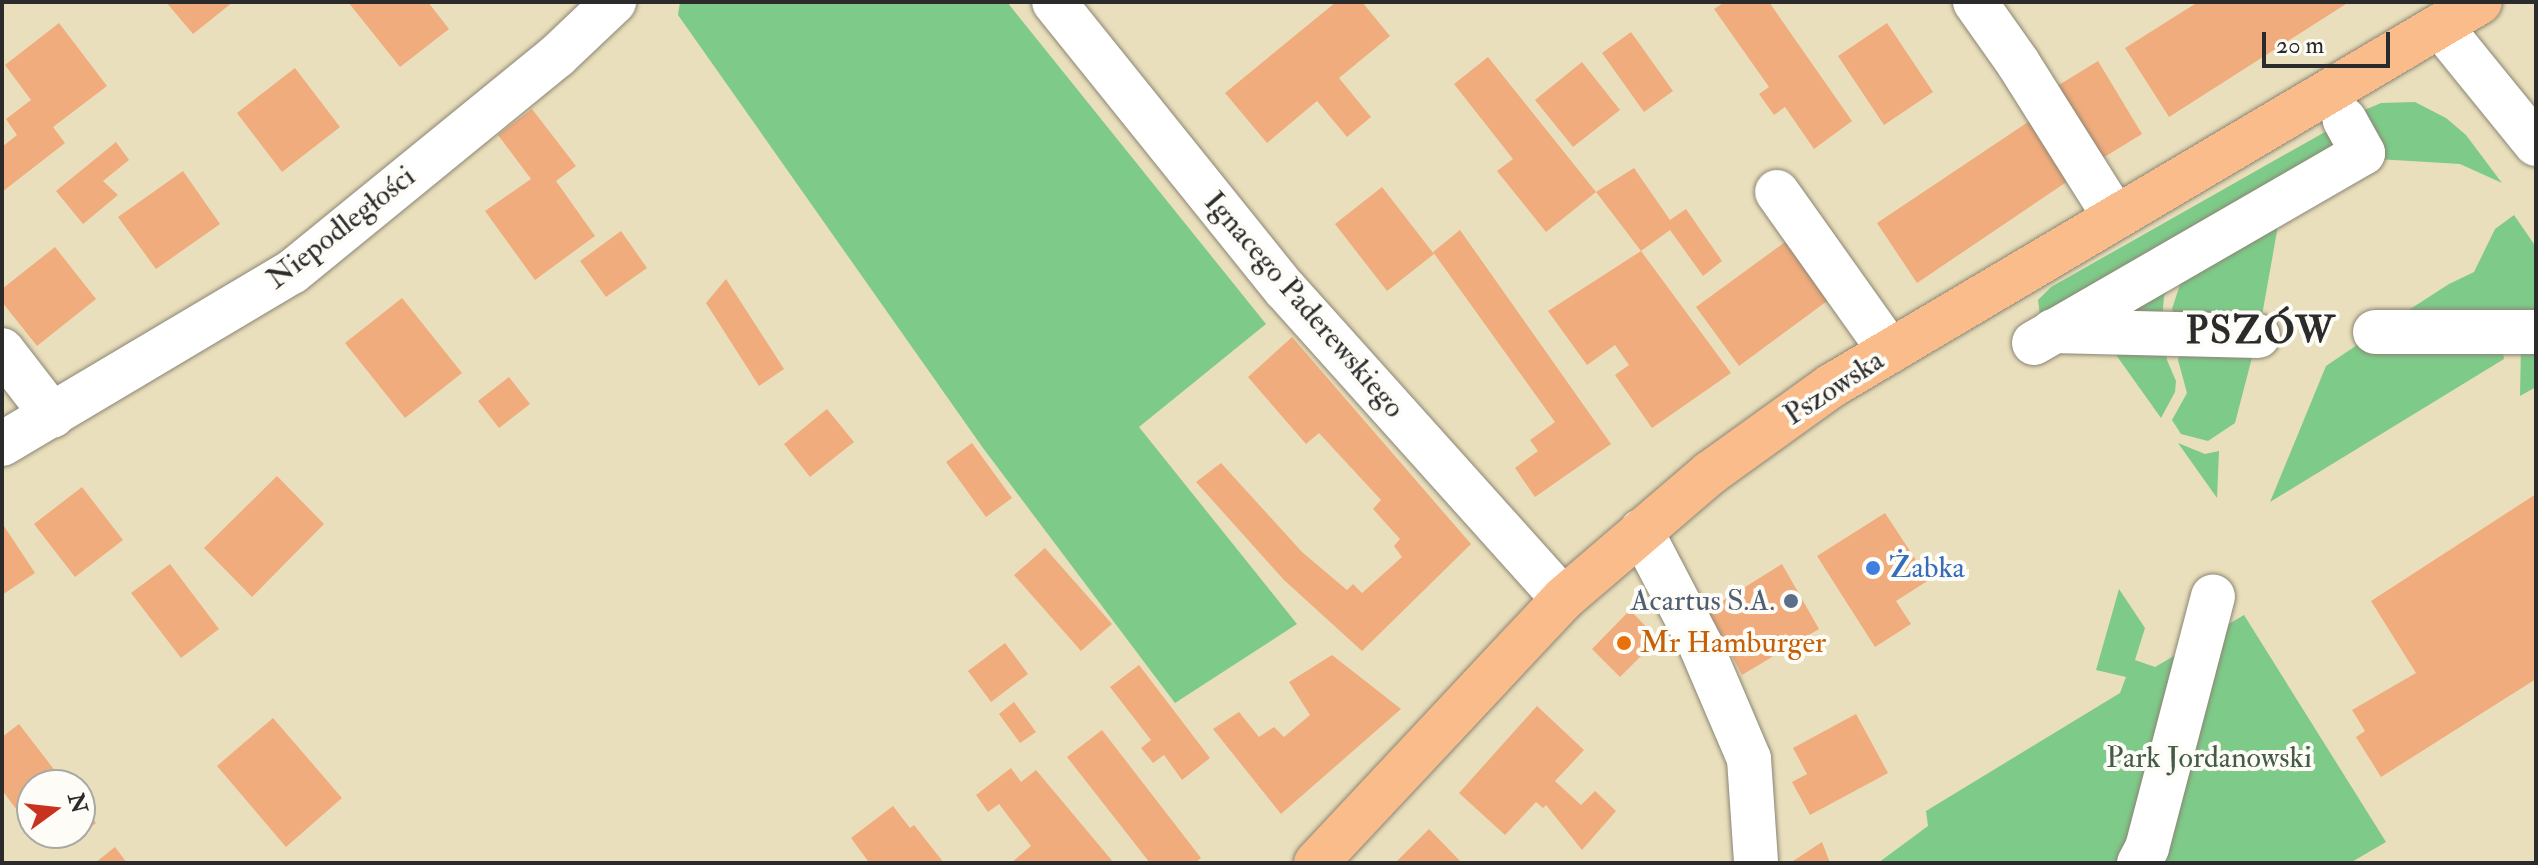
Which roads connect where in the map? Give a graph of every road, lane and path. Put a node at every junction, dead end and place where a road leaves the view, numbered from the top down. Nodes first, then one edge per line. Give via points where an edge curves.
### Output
1 (614, 2) edge
2 (1054, 2) edge
3 (1975, 2) edge
4 (2480, 2) edge
5 (2441, 27) junction
6 (2536, 144) edge
7 (2359, 145) dead end
8 (1777, 192) dead end
9 (2115, 217) junction
10 (2375, 332) dead end
11 (2536, 332) edge
12 (2258, 336) dead end
13 (2, 350) edge
14 (1890, 351) junction
15 (53, 416) junction
16 (2, 444) edge
17 (1641, 531) junction
18 (2213, 597) dead end
19 (1563, 599) junction
20 (1316, 863) edge
21 (1756, 863) edge
22 (2139, 863) edge

1 - 15 street, Niepodległości via 557,56 292,272
2 - 19 street, Ignacego Paderewskiego via 1285,289
3 - 9 street
4 - 5 main road, Pszowska
5 - 6 street
5 - 9 main road, Pszowska
7 - 12 street via 2044,337
8 - 14 street
9 - 14 main road, Pszowska
10 - 11 street
13 - 15 street
14 - 17 main road, Pszowska via 1831,386 1710,473
15 - 16 street, Niepodległości
17 - 19 main road, Pszowska
17 - 21 street via 1700,644 1749,759
18 - 22 street
19 - 20 main road, Pszowska

